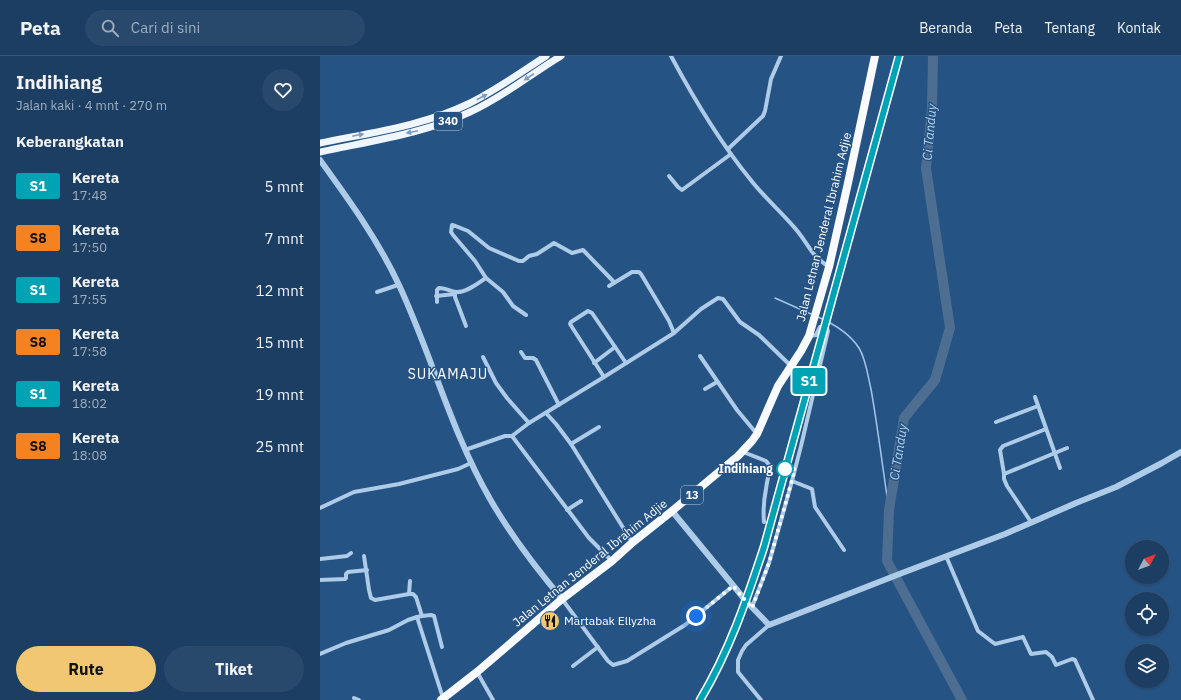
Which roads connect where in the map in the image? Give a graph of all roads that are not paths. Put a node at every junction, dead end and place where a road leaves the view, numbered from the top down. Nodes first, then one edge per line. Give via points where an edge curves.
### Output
1 (546, 56) edge
2 (561, 56) edge
3 (671, 56) edge
4 (781, 56) edge
5 (868, 56) edge
6 (874, 60) edge
7 (434, 117) junction
8 (436, 125) junction
9 (320, 143) edge
10 (728, 149) junction
11 (320, 152) edge
12 (731, 154) junction
13 (320, 160) edge
14 (670, 176) dead end
15 (829, 267) junction
16 (486, 278) junction
17 (614, 282) junction
18 (398, 285) junction
19 (609, 286) dead end
20 (377, 292) dead end
21 (456, 293) junction
22 (436, 296) junction
23 (437, 302) dead end
24 (526, 315) dead end
25 (466, 326) dead end
26 (674, 333) junction
27 (809, 336) junction
28 (615, 347) junction
29 (521, 352) dead end
30 (483, 356) dead end
31 (700, 356) dead end
32 (594, 363) junction
33 (626, 363) junction
34 (791, 366) junction
35 (604, 377) junction
36 (717, 382) junction
37 (705, 390) dead end
38 (1035, 397) dead end
39 (559, 405) junction
40 (1038, 406) junction
41 (546, 413) junction
42 (996, 422) dead end
43 (529, 423) junction
44 (599, 427) dead end
45 (1046, 429) junction
46 (757, 434) junction
47 (512, 436) junction
48 (571, 444) junction
49 (1067, 448) dead end
50 (465, 450) junction
51 (742, 452) junction
52 (1181, 452) edge
53 (1056, 453) junction
54 (471, 463) junction
55 (1060, 468) dead end
56 (1004, 474) junction
57 (792, 481) junction
58 (581, 501) dead end
59 (320, 508) edge
60 (568, 510) junction
61 (672, 511) junction
62 (764, 522) dead end
63 (1031, 522) junction
64 (633, 542) junction
65 (844, 550) dead end
66 (351, 552) dead end
67 (364, 556) dead end
68 (946, 556) junction
69 (320, 559) edge
70 (612, 561) junction
71 (366, 570) junction
72 (320, 580) edge
73 (410, 581) dead end
74 (733, 586) junction
75 (409, 594) junction
76 (562, 599) junction
77 (752, 608) junction
78 (420, 617) junction
79 (769, 625) junction
80 (442, 647) dead end
81 (598, 647) junction
82 (320, 652) edge
83 (573, 666) dead end
84 (477, 672) junction
85 (354, 698) dead end
86 (442, 699) edge
87 (359, 700) edge
88 (493, 700) edge
89 (761, 700) edge
90 (1093, 700) edge

7 -> 1 main road, 340 via 483,96
2 -> 8 main road, 340 via 493,100 471,112
3 - 10 street via 688,88
4 - 10 street via 771,79 766,111
5 - 6 highway
6 - 15 highway, Jalan Letnan Jenderal Ibrahim Adjie / 13
7 - 8 main road
9 -> 7 main road, 340
8 -> 11 main road, 340
10 - 12 street
12 - 14 street via 682,190
12 - 15 street via 813,253
13 - 18 street via 374,238
15 - 27 highway, Jalan Letnan Jenderal Ibrahim Adjie / 13
16 - 17 street via 452,235 452,225 468,231 485,246 518,261 524,261 554,243 572,253 583,250
16 - 21 street
16 - 24 street via 503,292 513,306
17 - 19 street
17 - 26 street via 632,272 641,274
18 - 20 street
18 - 50 street via 412,314
21 - 22 street
21 - 22 street via 439,288
21 - 25 street
22 - 23 street
26 - 33 street
26 - 34 street via 712,301 720,298 740,322 759,335
27 - 34 highway, Jalan Letnan Jenderal Ibrahim Adjie / 13
27 - 57 street via 816,335 820,328 828,331
28 - 32 street
28 - 32 street via 590,311 571,322
28 - 33 street
29 - 39 street via 525,358 536,360
30 - 43 street via 496,383
31 - 36 street
32 - 35 street
33 - 35 street
34 - 46 highway, Jalan Letnan Jenderal Ibrahim Adjie / 13 via 778,386
35 - 39 street
36 - 37 street
36 - 46 street via 736,410
38 - 40 street
39 - 41 street
40 - 42 street
40 - 45 street
41 - 43 street
41 - 48 street
43 - 47 street
44 - 48 street
45 - 53 street
45 - 56 street via 1001,448
46 - 51 highway, Jalan Letnan Jenderal Ibrahim Adjie / 13
47 - 50 street
47 - 60 street
48 - 64 street
49 - 53 street
50 - 54 street
51 - 61 highway, Jalan Letnan Jenderal Ibrahim Adjie / 13
51 - 62 street via 770,466 765,490
52 - 63 street via 1116,487
53 - 55 street
53 - 56 street
54 - 59 street via 436,475 354,492
54 - 76 street via 490,499 512,532
56 - 63 street via 1007,486
57 - 65 street via 812,489 815,507
57 - 77 street via 769,563
58 - 60 street
60 - 70 street via 589,538
61 - 64 highway, Jalan Letnan Jenderal Ibrahim Adjie / 13
61 - 74 street
63 - 68 street
64 - 70 highway, Jalan Letnan Jenderal Ibrahim Adjie / 13
66 - 69 street via 347,556
67 - 71 street
68 - 79 street
68 - 90 street via 978,631 995,644 1023,637 1031,654 1046,652 1056,665 1074,660
70 - 76 highway, Jalan Letnan Jenderal Ibrahim Adjie / 13
71 - 72 street via 348,572 345,579
71 - 75 street via 372,599
73 - 75 street
74 - 77 street
74 - 81 street via 685,625 627,661 613,665
75 - 78 street via 416,597
76 - 81 street
76 - 84 highway, Jalan Letnan Jenderal Ibrahim Adjie / 13
77 - 79 street
78 - 80 street via 434,616
78 - 82 street via 389,630
78 - 86 street via 423,636
79 - 89 street via 746,645 738,660 738,672
81 - 83 street
84 - 86 highway, Jalan Letnan Jenderal Ibrahim Adjie / 13
84 - 88 street
85 - 87 street

